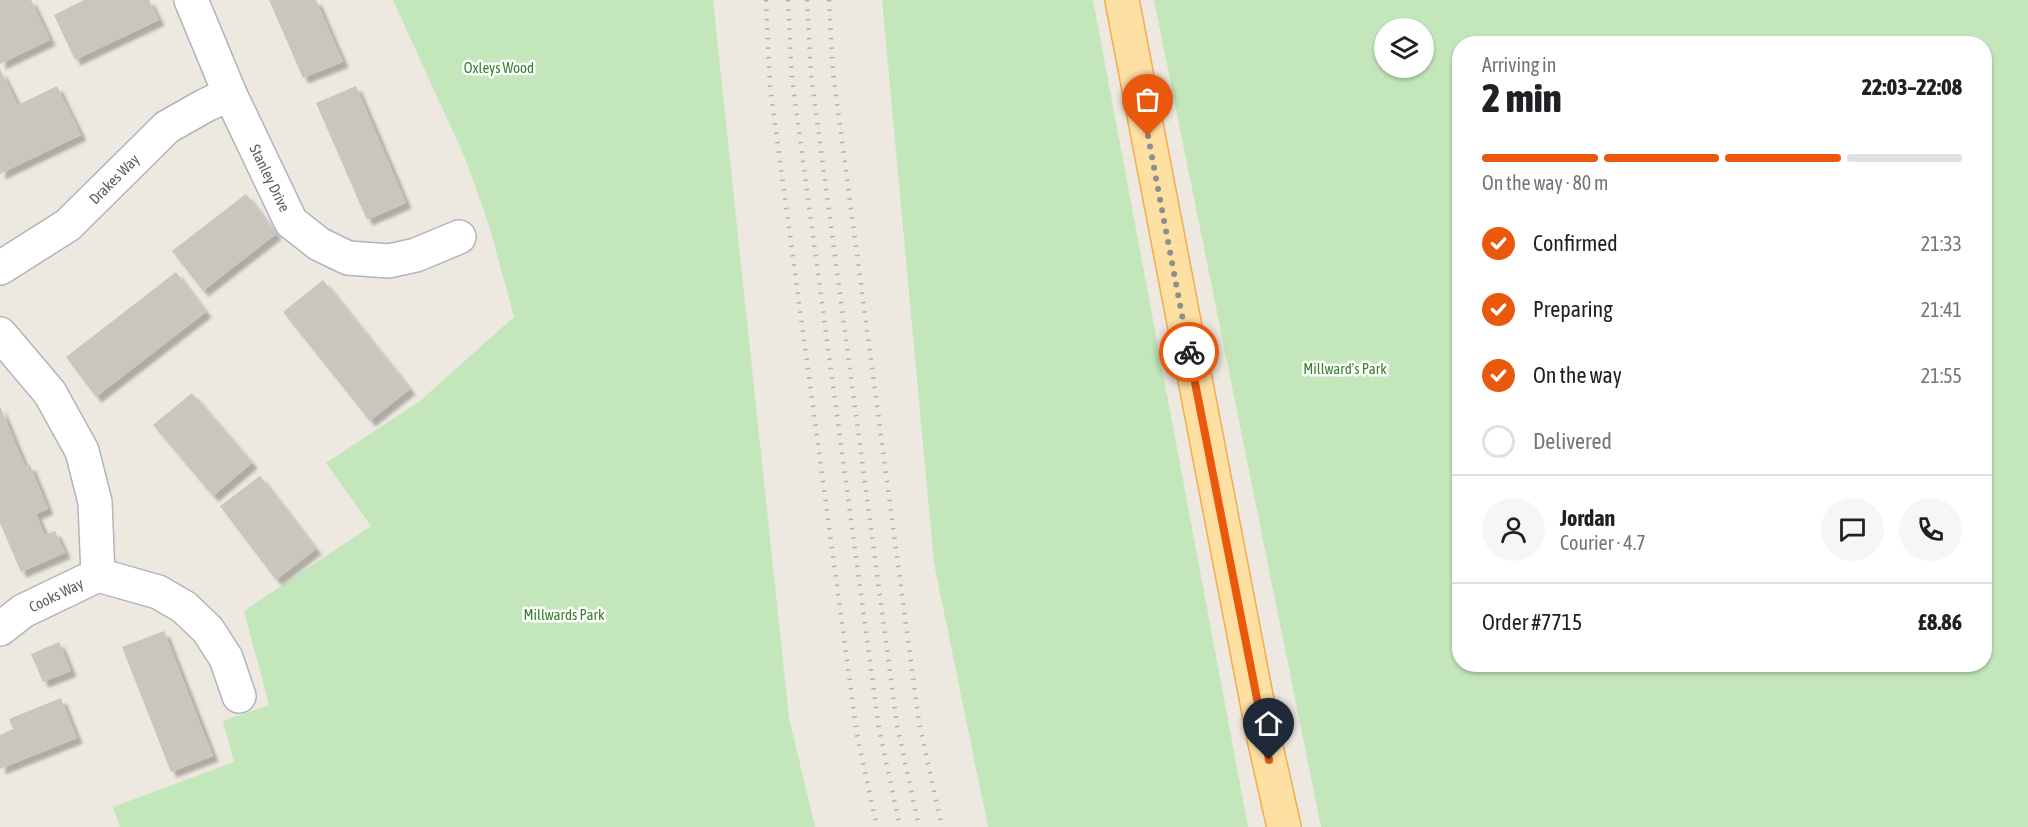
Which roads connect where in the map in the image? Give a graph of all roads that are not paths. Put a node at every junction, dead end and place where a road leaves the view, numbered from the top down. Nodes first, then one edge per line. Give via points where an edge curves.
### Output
1 (191, 0) edge
2 (1122, 0) edge
3 (230, 94) junction
4 (459, 237) dead end
5 (0, 268) edge
6 (0, 334) edge
7 (98, 575) junction
8 (0, 629) edge
9 (239, 696) dead end
10 (1284, 827) edge

1 - 3 street, Stanley Drive
2 - 10 main road
3 - 4 street, Stanley Drive via 291,222 319,244 348,258 388,261 416,255
3 - 5 street, Drakes Way via 167,127 68,225
6 - 7 street via 51,393 82,451 95,502
7 - 8 street, Cooks Way via 23,611
7 - 9 street, Cooks Way via 158,592 184,607 208,630 226,658

